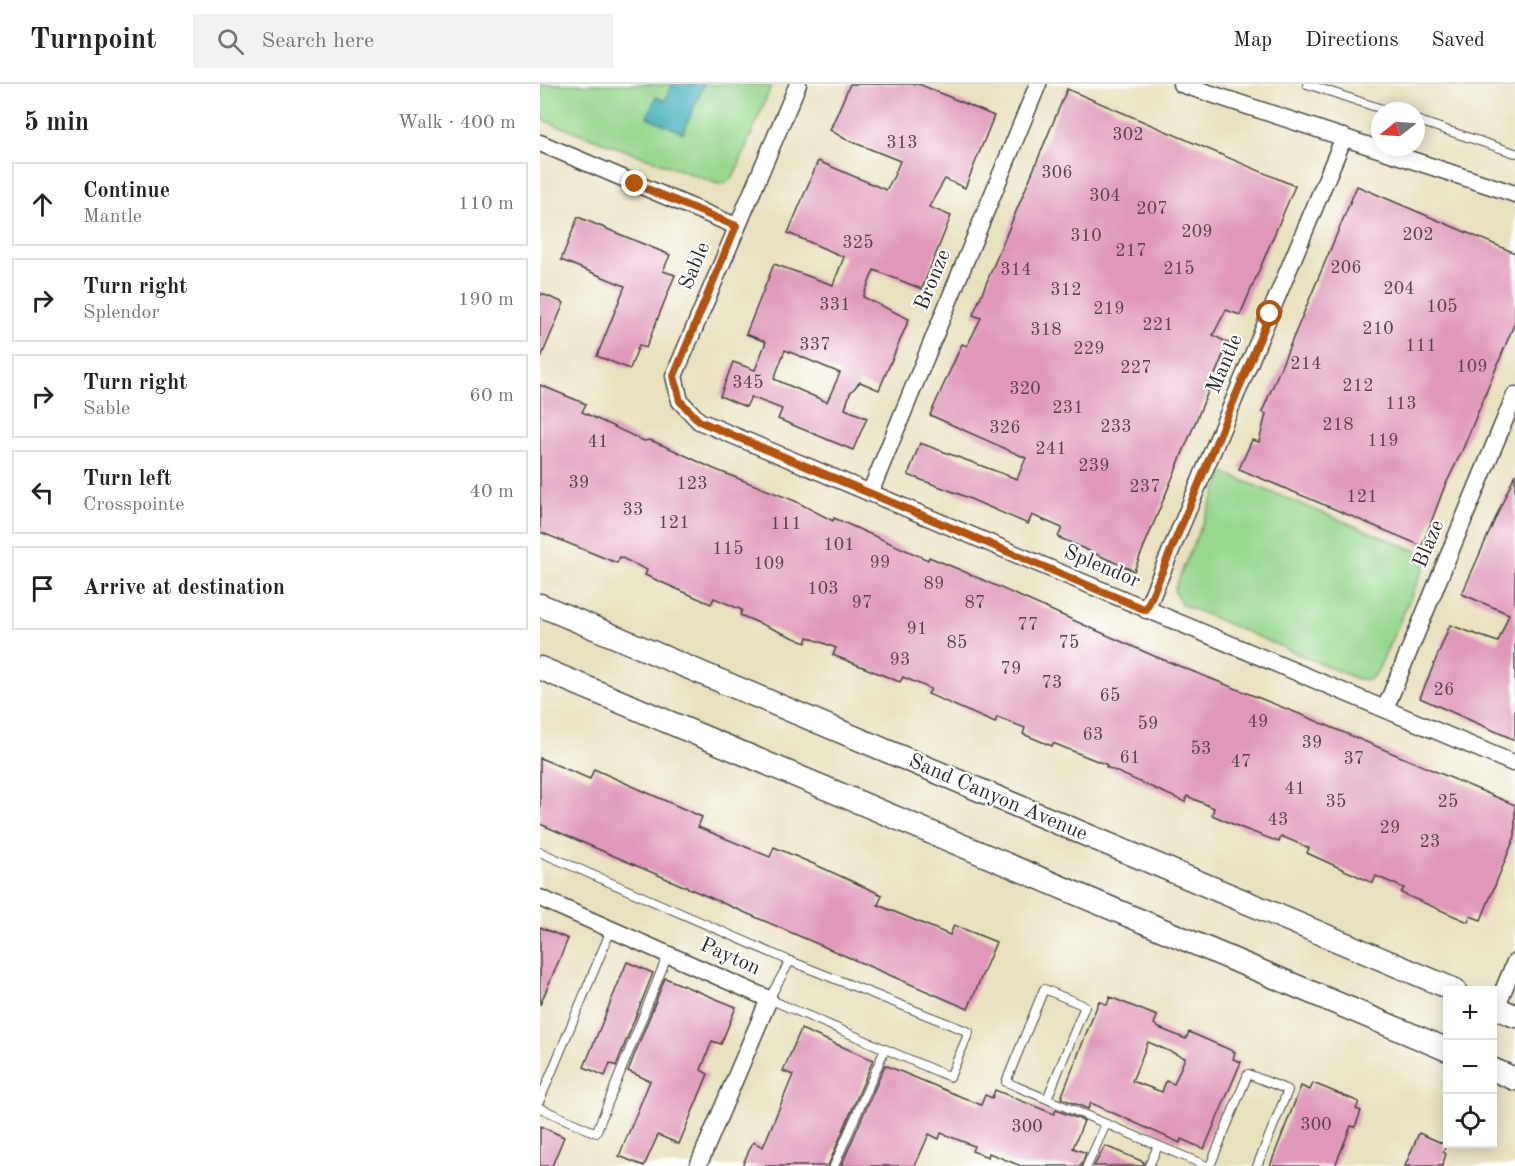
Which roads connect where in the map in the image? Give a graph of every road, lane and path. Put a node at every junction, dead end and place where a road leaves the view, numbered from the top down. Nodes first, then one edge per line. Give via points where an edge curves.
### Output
1 (798, 84) edge
2 (1038, 84) edge
3 (1181, 84) edge
4 (1307, 84) edge
5 (1371, 105) edge
6 (1425, 123) edge
7 (1344, 136) junction
8 (540, 143) edge
9 (1515, 153) edge
10 (1515, 194) edge
11 (736, 226) junction
12 (1515, 395) edge
13 (680, 401) joint
14 (870, 493) junction
15 (540, 606) edge
16 (1146, 610) junction
17 (540, 668) edge
18 (1385, 710) junction
19 (1513, 763) dead end
20 (540, 852) edge
21 (540, 898) edge
22 (611, 930) junction
23 (668, 954) junction
24 (790, 961) junction
25 (1515, 962) edge
26 (1445, 986) edge
27 (769, 999) junction
28 (1501, 1010) edge
29 (1443, 1048) edge
30 (885, 1049) junction
31 (1497, 1071) edge
32 (1515, 1079) edge
33 (1047, 1099) junction
34 (540, 1100) edge
35 (540, 1108) edge
36 (1106, 1124) junction
37 (1158, 1146) junction
38 (698, 1166) edge
39 (834, 1166) edge
40 (1087, 1166) edge
41 (1149, 1166) edge
42 (1209, 1166) edge
43 (1257, 1166) edge

1 - 11 street, Sable
2 - 14 street, Bronze
3 - 7 street
4 - 5 lane
6 - 9 lane
7 - 10 street
7 - 16 street, Mantle
8 - 11 street
11 - 13 street, Sable via 674,376
12 - 18 street, Blaze
13 - 14 street, Splendor via 699,421
14 - 16 street, Splendor
15 - 26 main road, Sand Canyon Avenue
16 - 18 street, Splendor
17 - 29 main road
18 - 19 street, Splendor
20 - 24 lane
21 - 22 street, Payton
22 - 23 street, Payton
22 - 34 lane
23 - 27 street, Payton
23 - 35 lane via 596,1133
24 - 27 lane
24 - 30 lane via 969,1032 950,1077
25 - 28 street
27 - 30 lane
27 - 38 street, Payton
30 - 39 lane
31 - 32 main road
33 - 33 lane via 1006,1082 1044,989 1085,1006
33 - 36 lane
36 - 37 lane
36 - 40 lane
37 - 41 lane
37 - 42 lane
42 - 43 lane via 1248,1074 1288,1090

